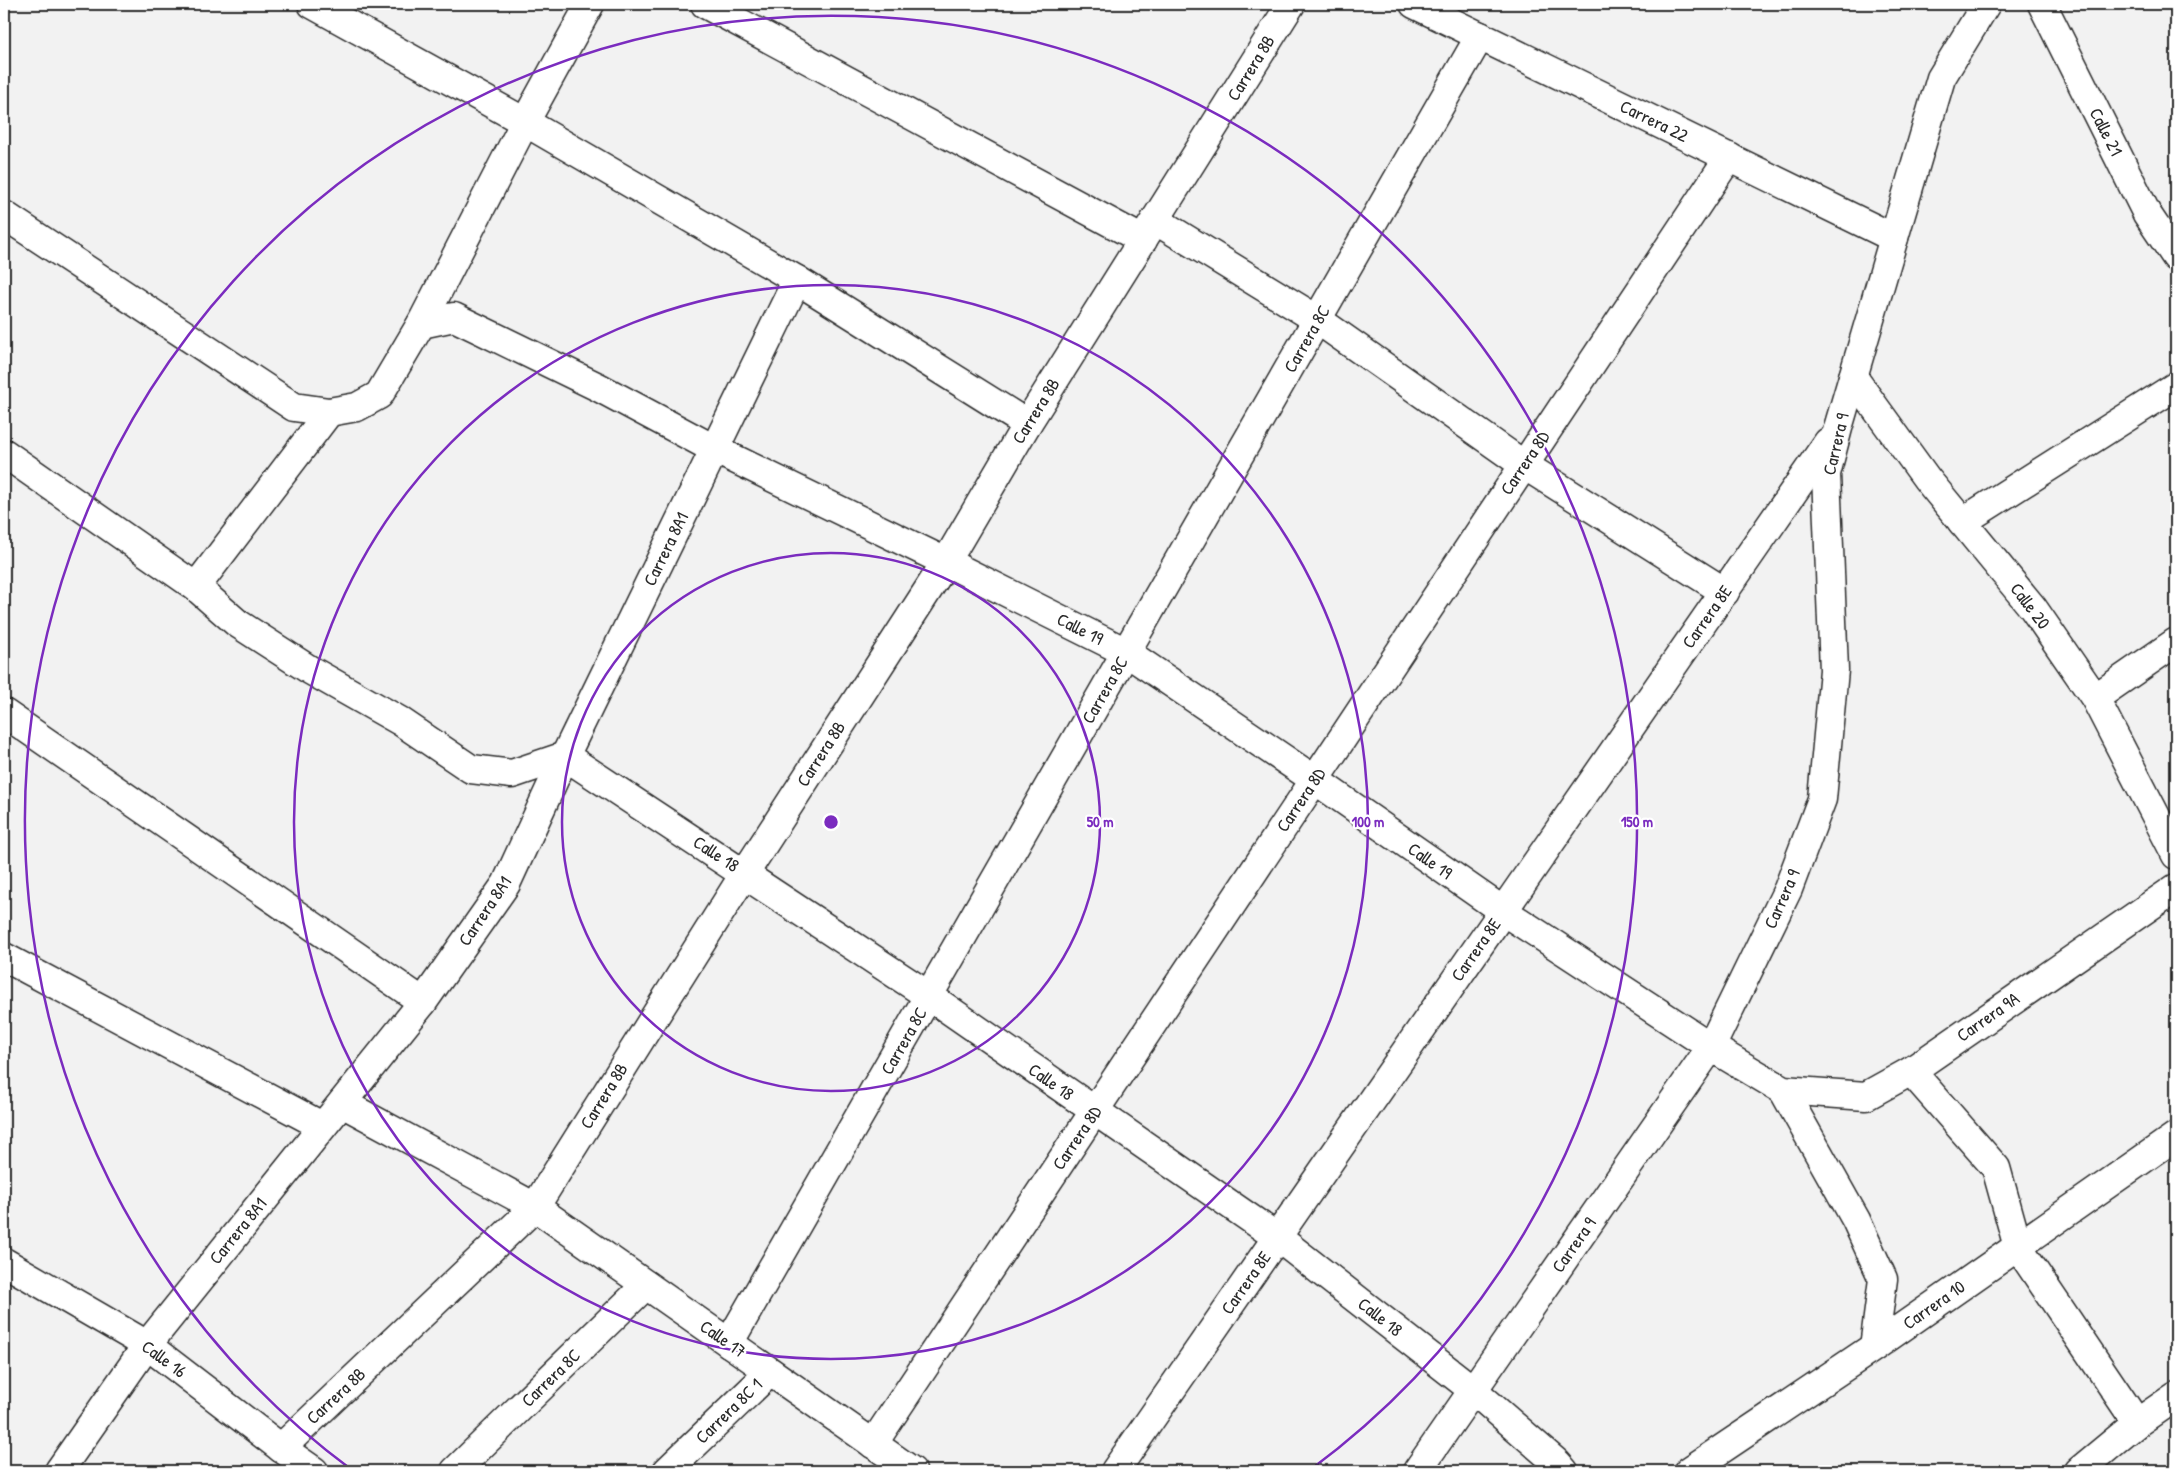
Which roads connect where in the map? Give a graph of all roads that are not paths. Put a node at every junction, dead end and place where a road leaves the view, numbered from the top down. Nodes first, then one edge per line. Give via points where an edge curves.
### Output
1 (312, 4) edge
2 (590, 4) edge
3 (706, 4) edge
4 (1292, 4) edge
5 (1414, 4) edge
6 (1986, 4) edge
7 (2042, 4) edge
8 (1480, 36) junction
9 (525, 122) junction
10 (1729, 157) junction
11 (4, 215) edge
12 (1149, 230) junction
13 (1894, 238) junction
14 (2176, 257) edge
15 (797, 280) junction
16 (1318, 320) junction
17 (421, 324) junction
18 (1854, 377) junction
19 (2176, 386) edge
20 (329, 412) junction
21 (1027, 424) junction
22 (1838, 428) junction
23 (714, 449) junction
24 (4, 453) edge
25 (1524, 465) junction
26 (1962, 522) junction
27 (946, 562) junction
28 (196, 587) junction
29 (1725, 592) junction
30 (2176, 642) edge
31 (1126, 652) junction
32 (2095, 698) junction
33 (4, 713) edge
34 (565, 756) junction
35 (1315, 780) junction
36 (2176, 855) edge
37 (745, 873) junction
38 (2176, 888) edge
39 (1503, 912) junction
40 (4, 957) edge
41 (929, 996) junction
42 (423, 1002) junction
43 (1711, 1048) junction
44 (1911, 1071) junction
45 (1783, 1090) junction
46 (342, 1103) junction
47 (1094, 1112) junction
48 (322, 1126) junction
49 (2176, 1136) edge
50 (535, 1207) junction
51 (1278, 1237) junction
52 (2018, 1247) junction
53 (4, 1262) edge
54 (646, 1285) junction
55 (729, 1343) junction
56 (147, 1344) junction
57 (1874, 1347) junction
58 (770, 1372) junction
59 (1473, 1390) junction
60 (2176, 1396) edge
61 (2137, 1423) junction
62 (873, 1444) junction
63 (281, 1448) junction
64 (897, 1467) edge
65 (59, 1471) edge
66 (314, 1471) edge
67 (455, 1471) edge
68 (668, 1471) edge
69 (1115, 1471) edge
70 (1417, 1471) edge
71 (1564, 1471) edge
72 (1689, 1471) edge
73 (2079, 1471) edge

1 - 9 street
2 - 9 street
3 - 12 street
4 - 12 street, Carrera 8B
5 - 8 street, Carrera 22
6 - 13 street, Carrera 9 via 1941,78
7 - 14 street, Calle 21 via 2147,214
8 - 10 street, Carrera 22
8 - 16 street, Carrera 8C
9 - 15 street
9 - 17 street
10 - 13 street, Carrera 22
10 - 25 street, Carrera 8D
11 - 20 street via 294,407
12 - 16 street
12 - 21 street, Carrera 8B
13 - 18 street, Carrera 9
15 - 21 street
15 - 23 street, Carrera 8A1
16 - 25 street
16 - 31 street, Carrera 8C
17 - 20 street via 379,394 357,407
17 - 23 street, Calle 19 via 454,317 598,387
18 - 22 street, Carrera 9
18 - 26 street, Calle 20
19 - 26 street
20 - 28 street
21 - 27 street, Carrera 8B
22 - 29 street, Carrera 8E
22 - 43 street, Carrera 9 via 1826,474 1834,670 1822,798 1788,889
23 - 27 street, Calle 19
23 - 34 street, Carrera 8A1
24 - 28 street
25 - 29 street
25 - 35 street, Carrera 8D
26 - 32 street, Calle 20 via 2033,608
27 - 31 street, Calle 19
27 - 37 street, Carrera 8B
28 - 34 street via 236,623 400,721 471,769 512,774
29 - 39 street, Carrera 8E
30 - 32 street
31 - 35 street, Calle 19
31 - 41 street, Carrera 8C
32 - 36 street, Calle 20
33 - 42 street
34 - 37 street, Calle 18
34 - 42 street, Carrera 8A1 via 506,884
35 - 39 street, Calle 19
35 - 47 street, Carrera 8D
37 - 41 street, Calle 18
37 - 50 street, Carrera 8B
38 - 44 street, Carrera 9A
39 - 43 street, Calle 19
39 - 51 street, Carrera 8E
40 - 48 street
41 - 47 street, Calle 18
41 - 55 street, Carrera 8C
42 - 46 street, Carrera 8A1
43 - 45 street, Calle 19
43 - 59 street, Carrera 9
44 - 45 street, Carrera 9A via 1866,1096
44 - 52 street via 1996,1168
45 - 57 street via 1856,1220 1883,1279
46 - 48 street, Carrera 8A1
46 - 50 street, Calle 17
47 - 51 street, Calle 18
47 - 62 street, Carrera 8D
48 - 56 street, Carrera 8A1
49 - 52 street, Carrera 10
50 - 54 street, Calle 17
50 - 63 street, Carrera 8B
51 - 59 street, Calle 18
51 - 69 street, Carrera 8E
52 - 57 street, Carrera 10
52 - 61 street
53 - 56 street, Calle 16
54 - 55 street, Calle 17
54 - 67 street, Carrera 8C
55 - 58 street, Calle 17
56 - 63 street, Calle 16
56 - 65 street, Carrera 8A1
57 - 72 street, Carrera 10
58 - 62 street, Calle 17
58 - 68 street, Carrera 8C 1
59 - 70 street, Carrera 9
59 - 71 street, Calle 18
60 - 61 street
61 - 73 street
62 - 64 street, Calle 17
63 - 66 street, Calle 16

